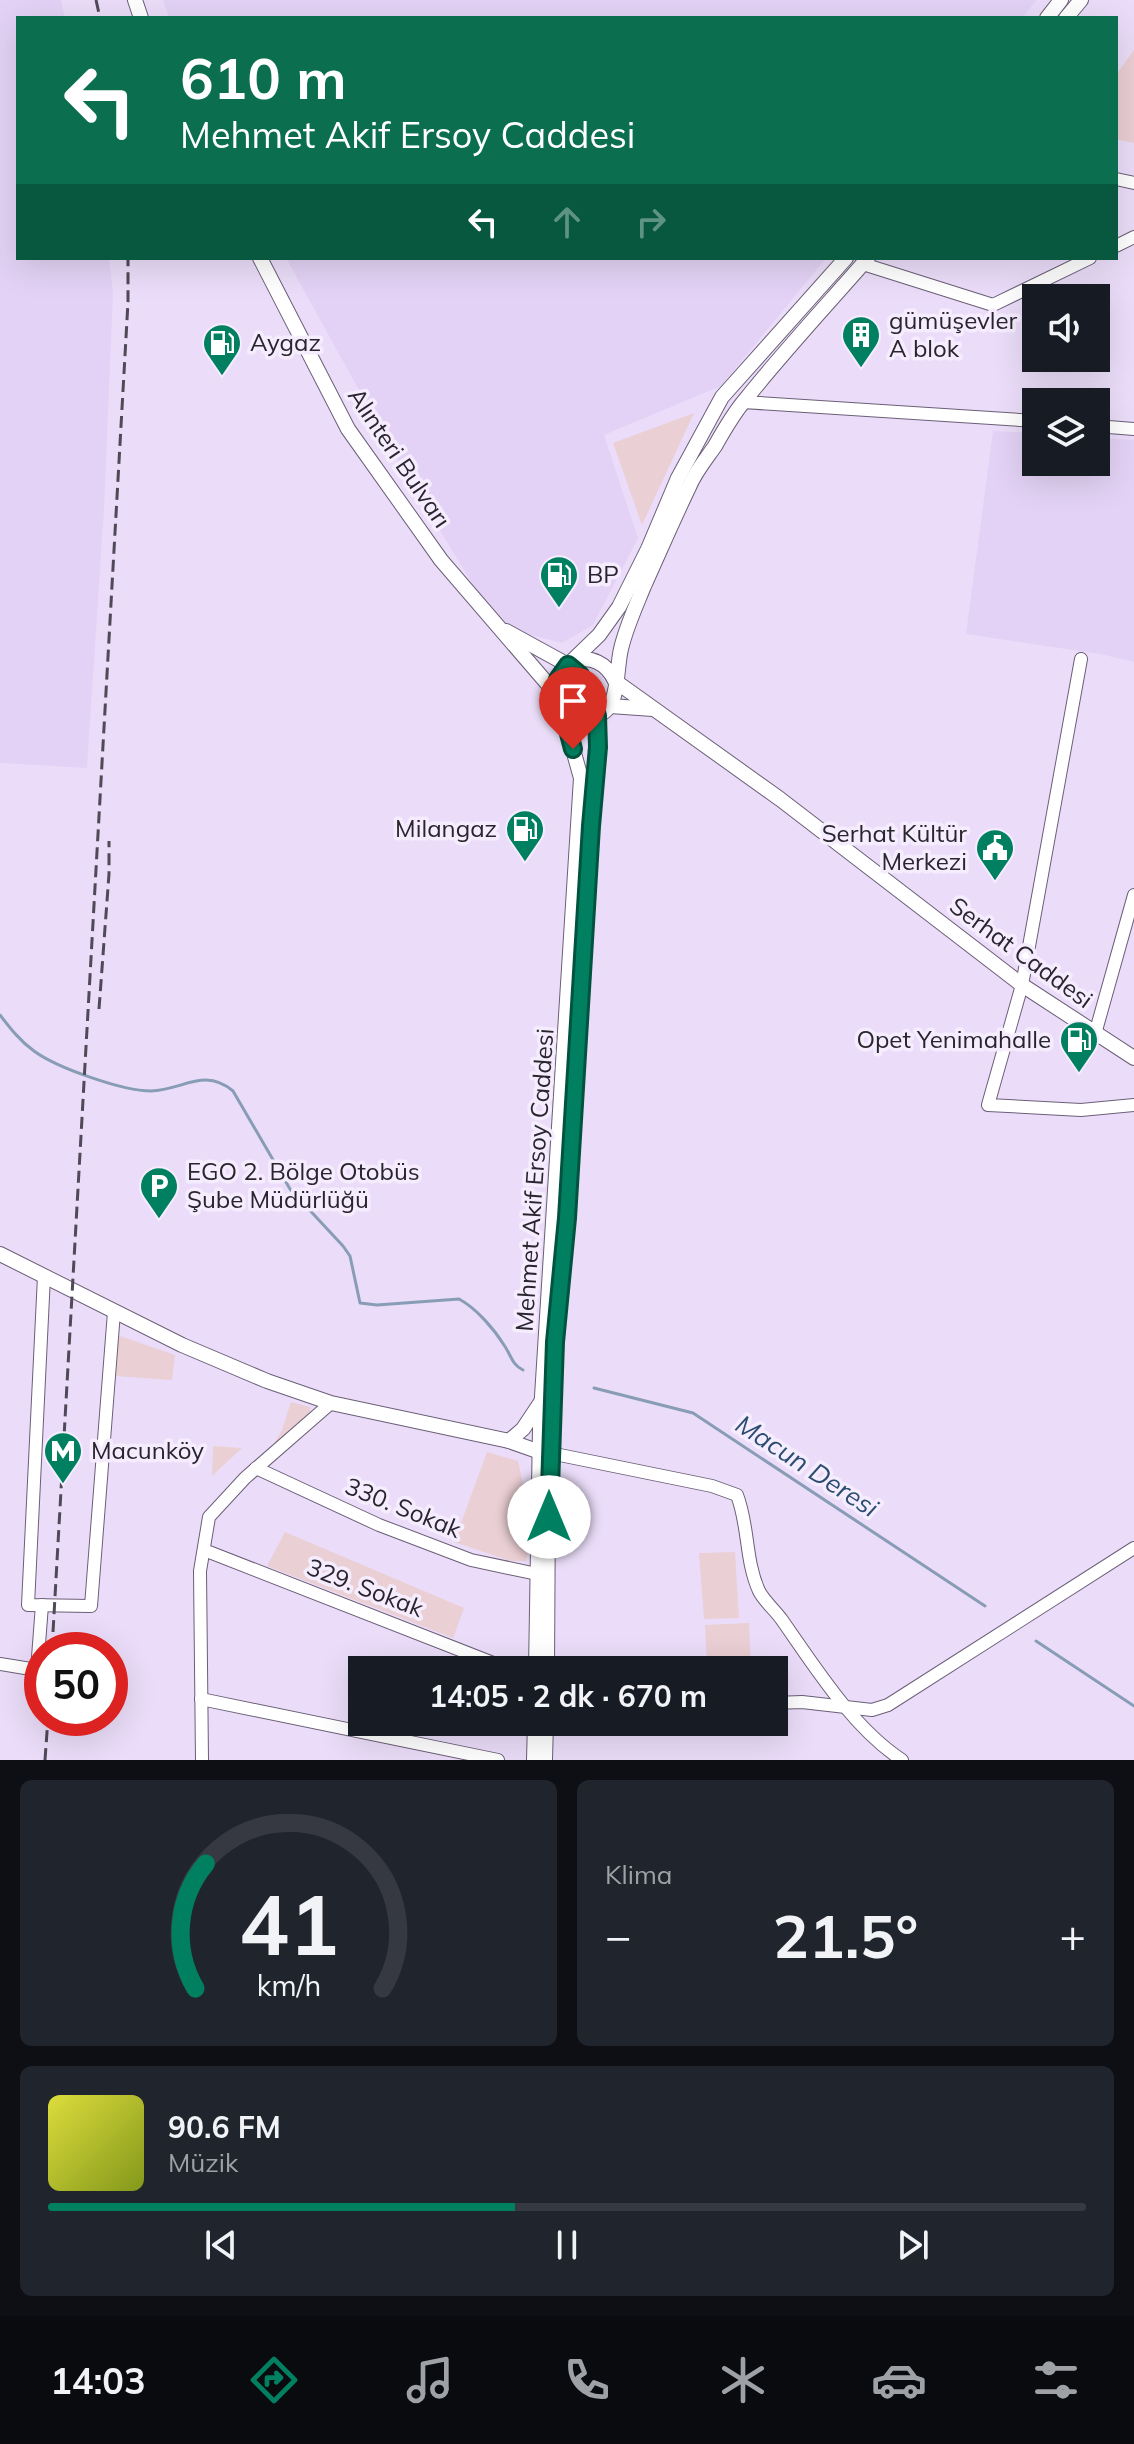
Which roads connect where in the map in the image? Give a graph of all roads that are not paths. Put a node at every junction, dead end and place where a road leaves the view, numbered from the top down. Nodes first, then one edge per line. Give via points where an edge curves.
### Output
1 (1061, 0) edge
2 (1081, 0) edge
3 (1049, 16) edge
4 (1068, 16) edge
5 (261, 260) edge
6 (844, 260) edge
7 (862, 260) edge
8 (1086, 260) edge
9 (722, 397) junction
10 (743, 402) junction
11 (1022, 420) edge
12 (1110, 427) edge
13 (1134, 429) edge
14 (629, 604) junction
15 (499, 627) junction
16 (1081, 659) dead end
17 (568, 665) junction
18 (615, 681) junction
19 (558, 696) junction
20 (610, 706) junction
21 (654, 709) junction
22 (597, 716) junction
23 (598, 747) junction
24 (1134, 895) edge
25 (1022, 985) junction
26 (1095, 1034) junction
27 (1134, 1058) edge
28 (1134, 1105) edge
29 (0, 1254) edge
30 (44, 1276) junction
31 (114, 1312) junction
32 (542, 1401) junction
33 (331, 1403) junction
34 (523, 1429) junction
35 (546, 1431) junction
36 (509, 1441) junction
37 (545, 1453) junction
38 (256, 1468) junction
39 (1134, 1548) edge
40 (204, 1550) junction
41 (537, 1574) junction
42 (42, 1605) junction
43 (475, 1656) edge
44 (536, 1656) edge
45 (547, 1656) edge
46 (0, 1664) edge
47 (201, 1699) junction
48 (788, 1702) edge
49 (848, 1708) junction
50 (535, 1736) edge
51 (546, 1736) edge
52 (202, 1760) edge
53 (498, 1760) edge
54 (534, 1760) edge
55 (545, 1760) edge
56 (902, 1760) edge

1 - 3 main road
2 - 4 main road
5 - 15 main road, Alınteri Bulvarı via 348,429 441,560
6 - 9 main road
7 - 8 street via 993,305
7 - 10 main road
9 - 10 main road
9 - 14 main road via 678,478
10 - 11 street
10 - 14 main road via 691,482
12 - 13 street
14 - 17 main road
14 - 18 main road
15 - 17 main road, Alınteri Bulvarı
15 - 19 main road, Alınteri Bulvarı
16 - 25 street
17 - 18 main road, Serhat Caddesi via 596,660
17 - 19 main road via 558,679
17 - 22 main road, Mehmet Akif Ersoy Caddesi via 591,693
18 - 20 main road, Mehmet Akif Ersoy Caddesi
18 - 21 main road, Serhat Caddesi
19 - 22 main road via 573,715
19 - 32 main road, Mehmet Akif Ersoy Caddesi via 581,778
20 - 21 main road
20 - 22 main road
20 - 23 main road, Mehmet Akif Ersoy Caddesi
21 - 25 main road, Serhat Caddesi
22 - 23 main road, Mehmet Akif Ersoy Caddesi
23 - 35 main road, Mehmet Akif Ersoy Caddesi via 567,1218
24 - 26 street
25 - 26 main road, Serhat Caddesi
25 - 28 street via 988,1105 1081,1110
26 - 27 main road, Serhat Caddesi
29 - 30 main road
30 - 31 main road
30 - 42 street via 28,1605
31 - 33 main road via 222,1363
31 - 42 street via 91,1606
32 - 34 main road
32 - 35 main road, Mehmet Akif Ersoy Caddesi
33 - 36 main road
33 - 38 street
34 - 35 main road
34 - 36 main road
35 - 37 main road, Mehmet Akif Ersoy Caddesi
36 - 37 main road
37 - 41 main road, Mehmet Akif Ersoy Caddesi
37 - 45 main road, Mehmet Akif Ersoy Caddesi
37 - 49 street via 737,1495 760,1593
38 - 40 street via 209,1517
38 - 41 street, 330. Sokak via 379,1525 471,1560
39 - 49 street via 888,1705
40 - 43 street, 329. Sokak
40 - 47 street
41 - 44 main road, Mehmet Akif Ersoy Caddesi
42 - 46 street via 37,1670
47 - 52 street
47 - 53 street
48 - 49 street
49 - 56 street
50 - 54 main road
51 - 55 main road

